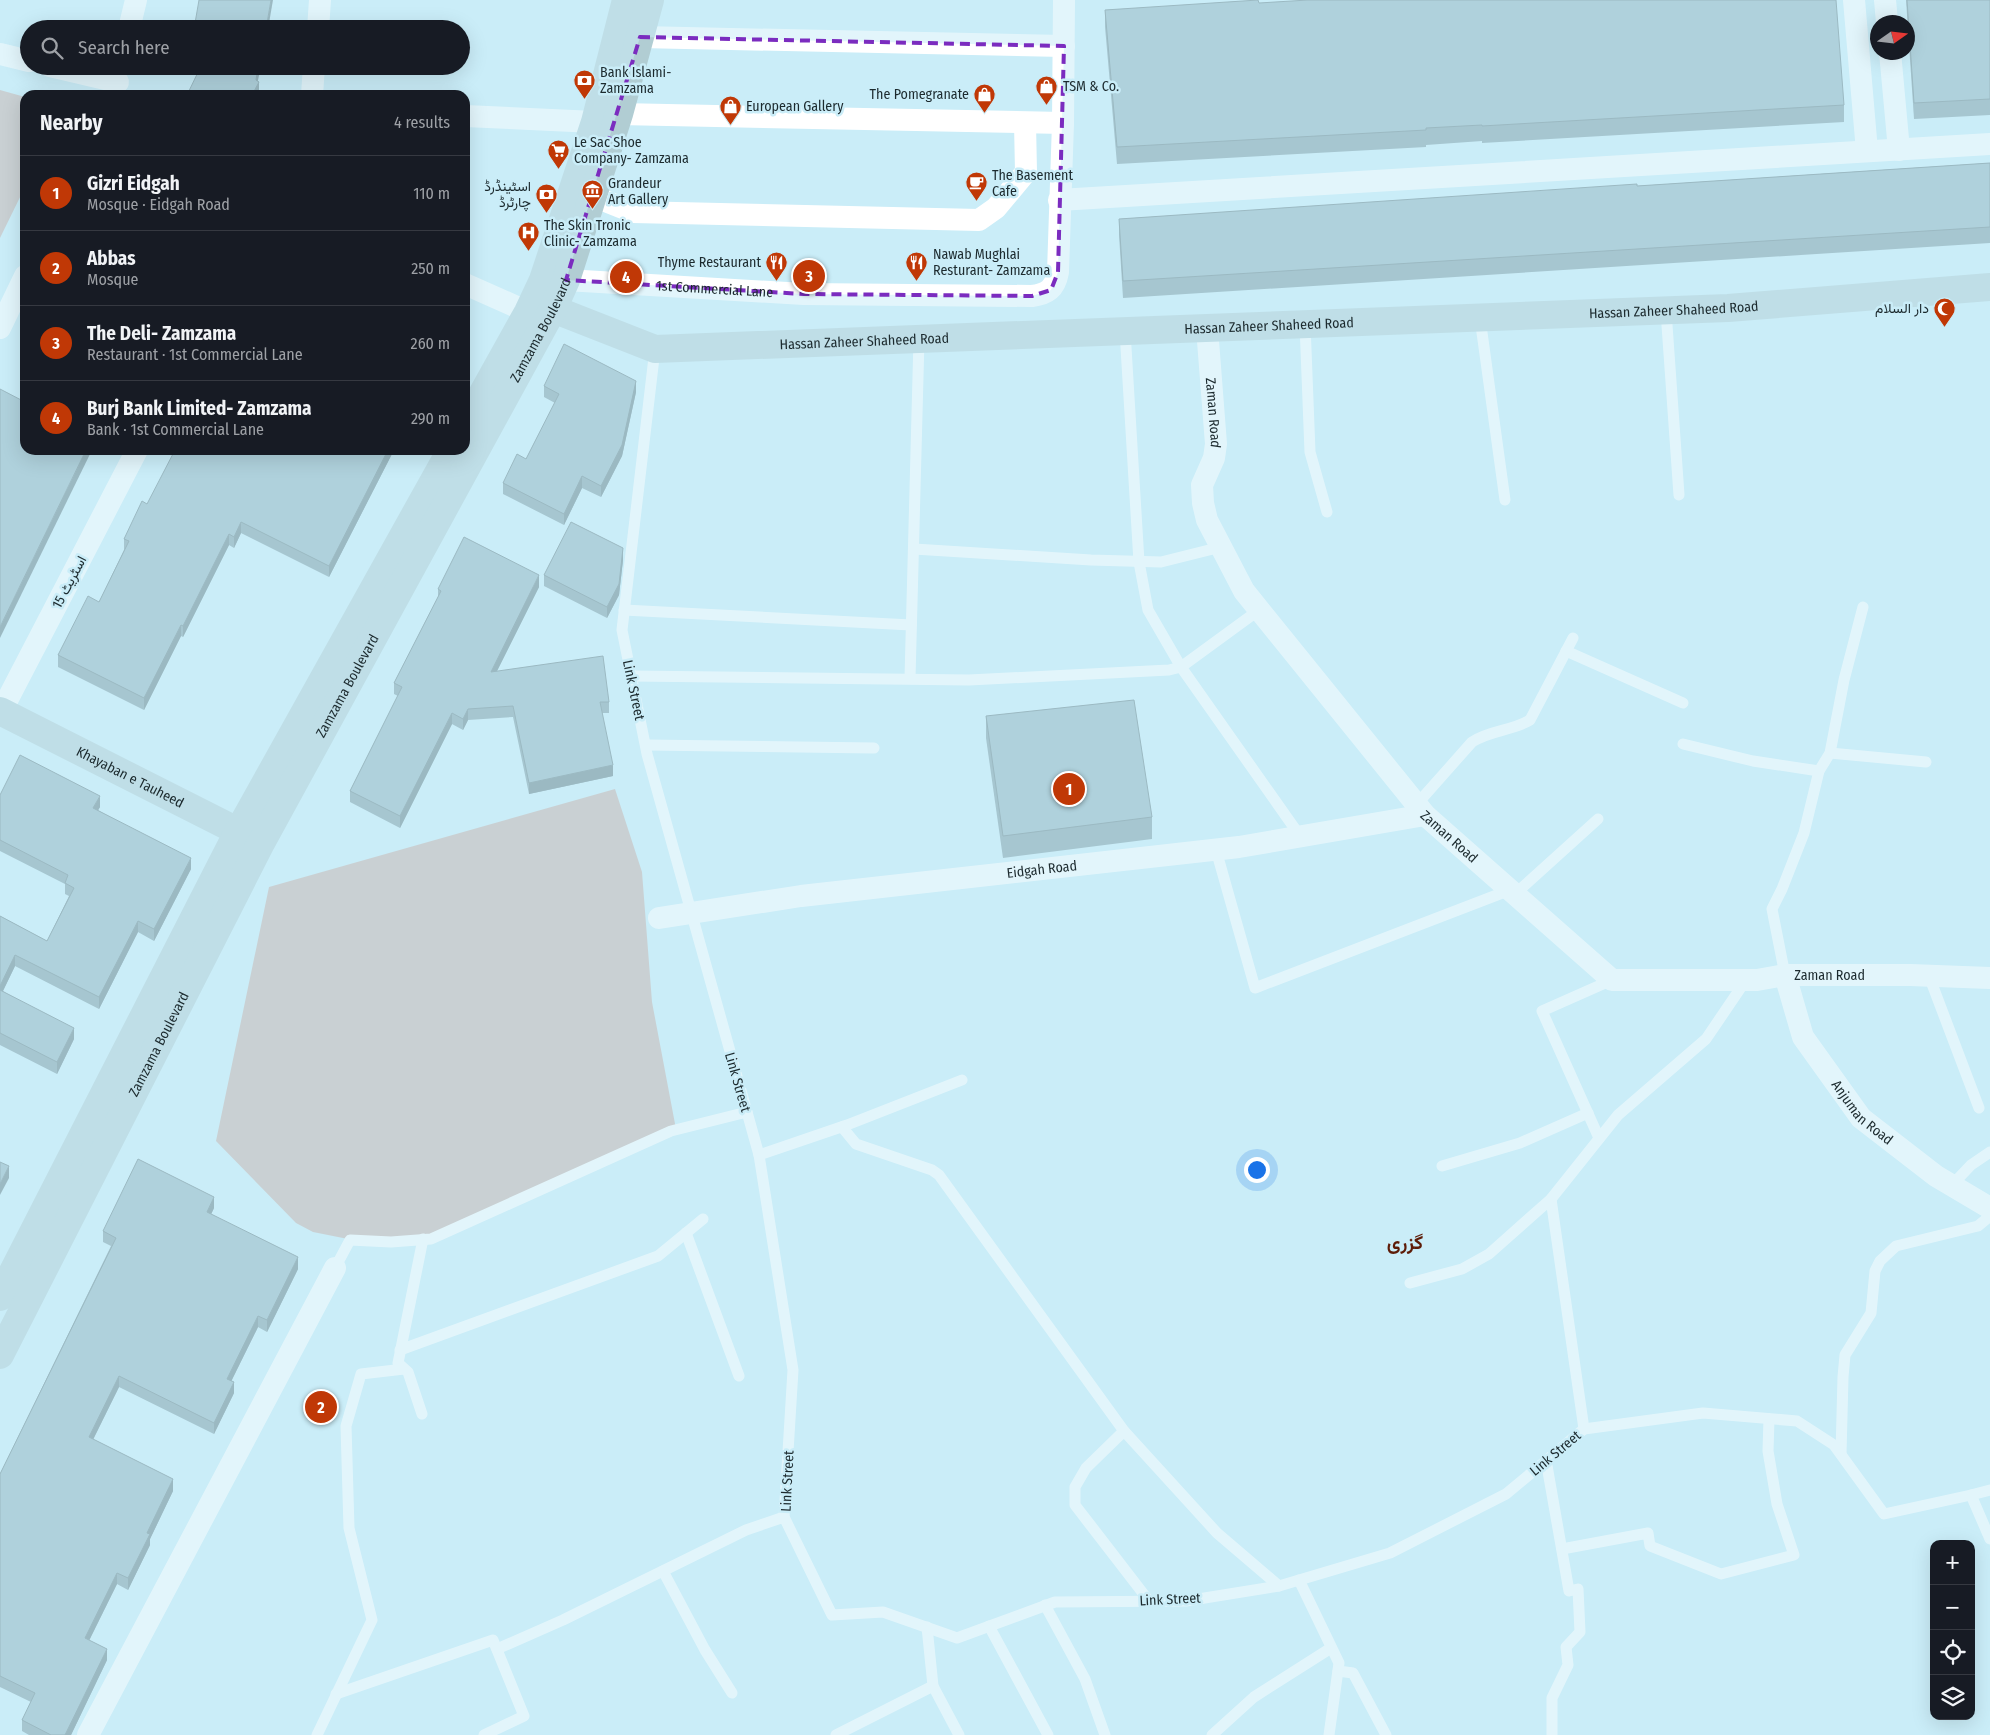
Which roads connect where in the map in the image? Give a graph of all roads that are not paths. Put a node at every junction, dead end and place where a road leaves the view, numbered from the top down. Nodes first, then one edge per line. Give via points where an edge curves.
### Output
1 (136, 0) edge
2 (320, 0) edge
3 (626, 0) edge
4 (650, 0) edge
5 (1064, 0) edge
6 (1854, 0) edge
7 (1885, 0) edge
8 (1887, 15) edge
9 (131, 20) edge
10 (319, 20) edge
11 (640, 37) junction
12 (1064, 46) junction
13 (0, 54) edge
14 (20, 59) edge
15 (1891, 60) edge
16 (90, 75) edge
17 (313, 75) edge
18 (117, 81) edge
19 (312, 90) edge
20 (470, 116) edge
21 (607, 118) junction
22 (1026, 123) junction
23 (1063, 123) junction
24 (1990, 144) edge
25 (1899, 150) junction
26 (1867, 151) junction
27 (593, 196) junction
28 (1059, 200) junction
29 (566, 280) junction
30 (20, 286) edge
31 (470, 286) edge
32 (1990, 287) edge
33 (541, 311) junction
34 (1666, 311) junction
35 (1480, 318) junction
36 (1305, 324) junction
37 (0, 328) edge
38 (1207, 328) junction
39 (1125, 331) junction
40 (919, 339) junction
41 (656, 349) junction
42 (470, 418) edge
43 (470, 439) edge
44 (134, 455) edge
45 (448, 455) edge
46 (461, 455) edge
47 (1679, 495) dead end
48 (1505, 500) dead end
49 (1327, 512) dead end
50 (1221, 547) junction
51 (914, 549) junction
52 (1139, 562) junction
53 (1863, 608) dead end
54 (624, 610) junction
55 (1259, 610) junction
56 (911, 625) junction
57 (1573, 638) dead end
58 (1566, 651) junction
59 (1181, 667) junction
60 (631, 676) junction
61 (910, 678) junction
62 (1683, 703) dead end
63 (0, 712) edge
64 (1683, 744) dead end
65 (646, 745) junction
66 (874, 748) dead end
67 (1830, 753) junction
68 (1926, 762) dead end
69 (1819, 771) junction
70 (1421, 810) junction
71 (1598, 819) dead end
72 (1300, 836) junction
73 (250, 837) junction
74 (1216, 850) junction
75 (1512, 892) junction
76 (691, 913) junction
77 (659, 918) dead end
78 (1785, 974) junction
79 (1930, 976) junction
80 (1990, 978) edge
81 (1612, 980) junction
82 (1746, 980) junction
83 (962, 1080) dead end
84 (1979, 1108) dead end
85 (746, 1112) junction
86 (1588, 1113) junction
87 (842, 1127) junction
88 (1599, 1138) junction
89 (1990, 1152) edge
90 (758, 1155) junction
91 (1442, 1166) dead end
92 (1952, 1185) junction
93 (1551, 1199) junction
94 (1990, 1208) edge
95 (1990, 1216) edge
96 (703, 1219) dead end
97 (686, 1233) junction
98 (423, 1240) junction
99 (335, 1268) joint
100 (1410, 1284) dead end
101 (0, 1297) edge
102 (400, 1350) junction
103 (0, 1355) edge
104 (404, 1369) junction
105 (739, 1376) dead end
106 (422, 1414) dead end
107 (1769, 1419) junction
108 (1584, 1429) junction
109 (1124, 1431) junction
110 (1841, 1454) junction
111 (1546, 1460) junction
112 (1990, 1490) edge
113 (1971, 1496) junction
114 (784, 1517) junction
115 (1990, 1540) edge
116 (1562, 1549) junction
117 (663, 1571) junction
118 (1299, 1580) junction
119 (1278, 1586) junction
120 (1149, 1601) junction
121 (1045, 1605) junction
122 (990, 1626) junction
123 (927, 1627) junction
124 (1331, 1648) junction
125 (497, 1649) junction
126 (1338, 1671) junction
127 (933, 1686) junction
128 (732, 1692) dead end
129 (336, 1694) junction
130 (88, 1735) edge
131 (317, 1735) edge
132 (484, 1735) edge
133 (836, 1735) edge
134 (959, 1735) edge
135 (1048, 1735) edge
136 (1106, 1735) edge
137 (1212, 1735) edge
138 (1329, 1735) edge
139 (1386, 1735) edge
140 (1552, 1735) edge

1 - 9 street
2 - 10 street
3 - 21 main road, Zamzama Boulevard
4 - 11 main road, Zamzama Boulevard
5 - 12 street
6 - 26 street
7 - 8 street
11 - 12 street
11 - 21 main road, Zamzama Boulevard
12 - 23 street
13 - 14 street
15 - 25 street
16 - 18 street
17 - 19 street
20 - 21 street
21 - 22 street
21 - 27 main road, Zamzama Boulevard
21 - 33 main road, Zamzama Boulevard via 551,257
22 - 23 street
22 - 27 street via 1026,172 996,208 979,220 633,212
23 - 28 street
24 - 25 street
25 - 26 street
26 - 28 street
27 - 29 main road, Zamzama Boulevard
28 - 29 street, 1st Commercial Lane via 1056,282 1051,290 1032,296 804,294
29 - 33 main road, Zamzama Boulevard
30 - 37 street
31 - 33 street
32 - 34 main road, Hassan Zaheer Shaheed Road
33 - 41 main road, Hassan Zaheer Shaheed Road
33 - 42 main road, Zamzama Boulevard
33 - 43 main road, Zamzama Boulevard
34 - 35 main road, Hassan Zaheer Shaheed Road
34 - 47 lane
35 - 36 main road, Hassan Zaheer Shaheed Road
35 - 48 lane
36 - 38 main road, Hassan Zaheer Shaheed Road
36 - 49 lane via 1310,452
38 - 39 main road, Hassan Zaheer Shaheed Road
38 - 50 street, Zaman Road via 1216,444 1214,458 1202,485 1203,503 1207,520
39 - 40 main road, Hassan Zaheer Shaheed Road
39 - 52 lane
40 - 41 main road, Hassan Zaheer Shaheed Road
40 - 51 lane
41 - 54 lane, Link Street
44 - 63 street, اسٹریٹ 15
45 - 73 main road, Zamzama Boulevard
46 - 73 main road, Zamzama Boulevard
50 - 52 lane via 1160,562
50 - 55 street, Zaman Road via 1244,591
51 - 52 lane
51 - 56 lane
52 - 59 lane via 1148,610
53 - 67 lane via 1844,680
54 - 56 lane
54 - 60 lane, Link Street via 622,630
55 - 59 lane
55 - 70 street, Zaman Road
56 - 61 lane
57 - 58 lane
58 - 62 lane
58 - 70 lane via 1530,720 1483,734 1472,742
59 - 61 lane via 969,680
59 - 72 lane
60 - 61 lane
60 - 65 lane, Link Street
63 - 73 main road, Khayaban e Tauheed
64 - 69 lane via 1753,761
65 - 66 lane
65 - 76 lane, Link Street
67 - 68 lane
67 - 69 lane
69 - 78 lane via 1804,833 1772,909
70 - 72 street, Eidgah Road
70 - 75 street, Zaman Road
71 - 75 lane
72 - 74 street, Eidgah Road
73 - 101 main road, Zamzama Boulevard
73 - 103 main road, Zamzama Boulevard
74 - 75 lane via 1255,988
74 - 76 street, Eidgah Road via 801,896
75 - 81 street, Zaman Road
76 - 77 street, Eidgah Road
76 - 85 lane, Link Street
78 - 79 street, Zaman Road
78 - 82 street, Zaman Road
78 - 92 street, Anjuman Road via 1803,1037 1861,1118
79 - 80 street, Zaman Road
79 - 84 lane
81 - 82 street, Zaman Road
81 - 86 lane via 1542,1010
82 - 88 lane via 1706,1039 1618,1116
83 - 87 lane
85 - 90 lane, Link Street
85 - 98 lane via 671,1131
86 - 88 lane
86 - 91 lane via 1520,1143
87 - 90 lane
87 - 109 lane via 856,1144 939,1175
88 - 93 lane
89 - 92 lane
90 - 114 lane, Link Street via 794,1370
92 - 94 street, Anjuman Road
93 - 100 lane via 1489,1254 1462,1269
93 - 108 lane, Link Street
95 - 110 lane via 1978,1226 1896,1246 1880,1261 1875,1271 1871,1313 1845,1355
96 - 97 lane
97 - 102 lane via 658,1256
97 - 105 lane
98 - 99 lane via 350,1240
98 - 102 lane
99 - 130 street
102 - 104 lane via 398,1363
104 - 106 lane via 408,1372
104 - 129 lane via 361,1374 346,1426 348,1528 372,1620
107 - 108 lane via 1703,1413
107 - 110 lane via 1797,1421 1834,1445
107 - 116 lane via 1768,1451 1777,1504 1794,1555 1721,1574 1650,1546 1648,1533
108 - 111 lane, Link Street
109 - 119 lane via 1217,1533
109 - 120 lane via 1086,1468 1075,1487 1075,1505
110 - 113 lane via 1884,1514
111 - 116 lane
111 - 118 lane, Link Street via 1506,1494 1390,1553
112 - 113 lane
113 - 115 lane
114 - 117 lane via 746,1530
114 - 123 lane, Link Street via 832,1615 883,1612
116 - 140 lane via 1569,1591 1578,1589 1580,1632 1566,1647 1568,1665 1552,1698
117 - 125 lane
117 - 128 lane via 705,1650
118 - 119 lane, Link Street
118 - 124 lane
119 - 120 lane, Link Street via 1186,1601
120 - 121 lane, Link Street via 1055,1602
121 - 122 lane, Link Street
121 - 136 lane via 1085,1679
122 - 123 lane, Link Street via 957,1638
122 - 135 lane
123 - 127 lane
124 - 126 lane via 1339,1664
124 - 137 lane via 1254,1698
125 - 129 lane via 494,1640
125 - 132 lane via 524,1716
126 - 138 lane
126 - 139 lane via 1353,1672
127 - 133 lane
127 - 134 lane
129 - 131 lane

